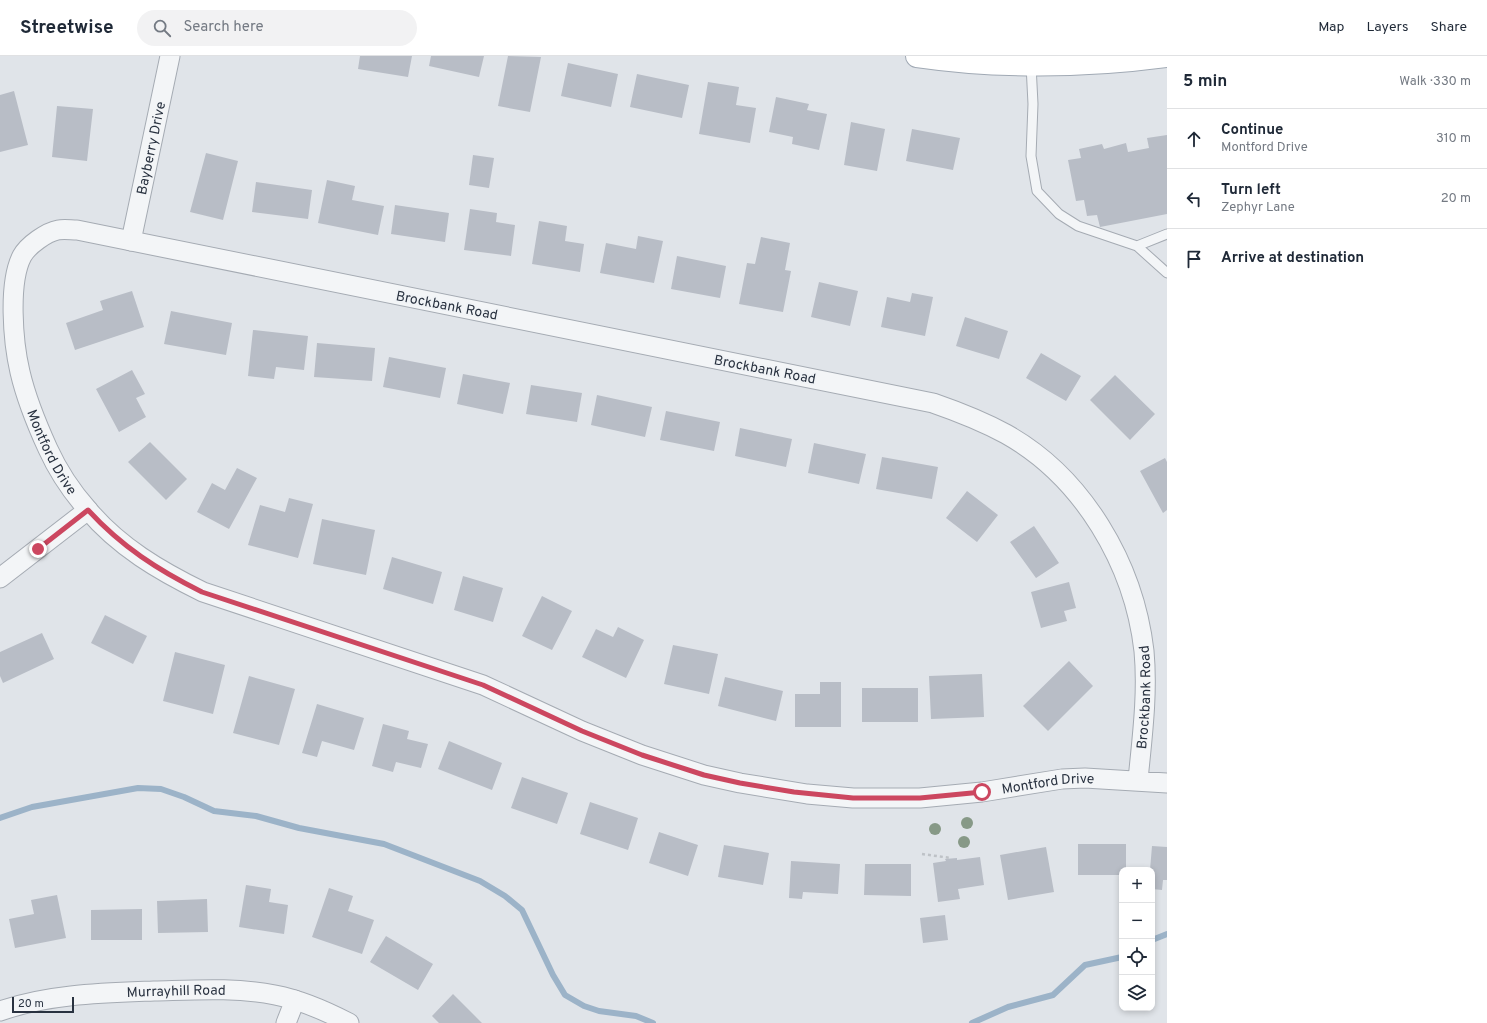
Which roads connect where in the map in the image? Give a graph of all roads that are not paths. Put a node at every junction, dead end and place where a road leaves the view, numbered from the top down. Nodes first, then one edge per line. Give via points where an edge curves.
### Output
1 (170, 56) edge
2 (917, 56) edge
3 (1166, 56) edge
4 (1031, 65) junction
5 (1167, 234) edge
6 (131, 241) junction
7 (1137, 246) junction
8 (1167, 273) edge
9 (88, 510) junction
10 (0, 578) edge
11 (1138, 780) junction
12 (1167, 783) edge
13 (295, 1000) junction
14 (0, 1011) edge
15 (286, 1023) edge
16 (349, 1023) edge

1 - 6 street, Bayberry Drive
2 - 4 main road
3 - 4 main road via 1122,62
4 - 7 lane via 1031,156 1037,191 1059,214 1078,226
5 - 7 lane
6 - 9 street, Montford Drive via 77,230 58,230 42,236 22,255 14,280 14,333 20,372 32,410 58,468
6 - 11 street, Brockbank Road via 933,403 971,416 1007,435 1040,458 1071,487 1096,519 1114,551 1131,591 1144,651 1145,694
7 - 8 lane
9 - 10 street
9 - 11 street, Montford Drive via 103,527 134,553 168,575 202,592 483,685 582,731 642,755 704,775 740,783 853,798 928,797 982,792 1062,779
11 - 12 street, Montford Drive
13 - 14 street, Murrayhill Road via 258,992 189,990 65,996 37,1000
13 - 15 street
13 - 16 street, Murrayhill Road

